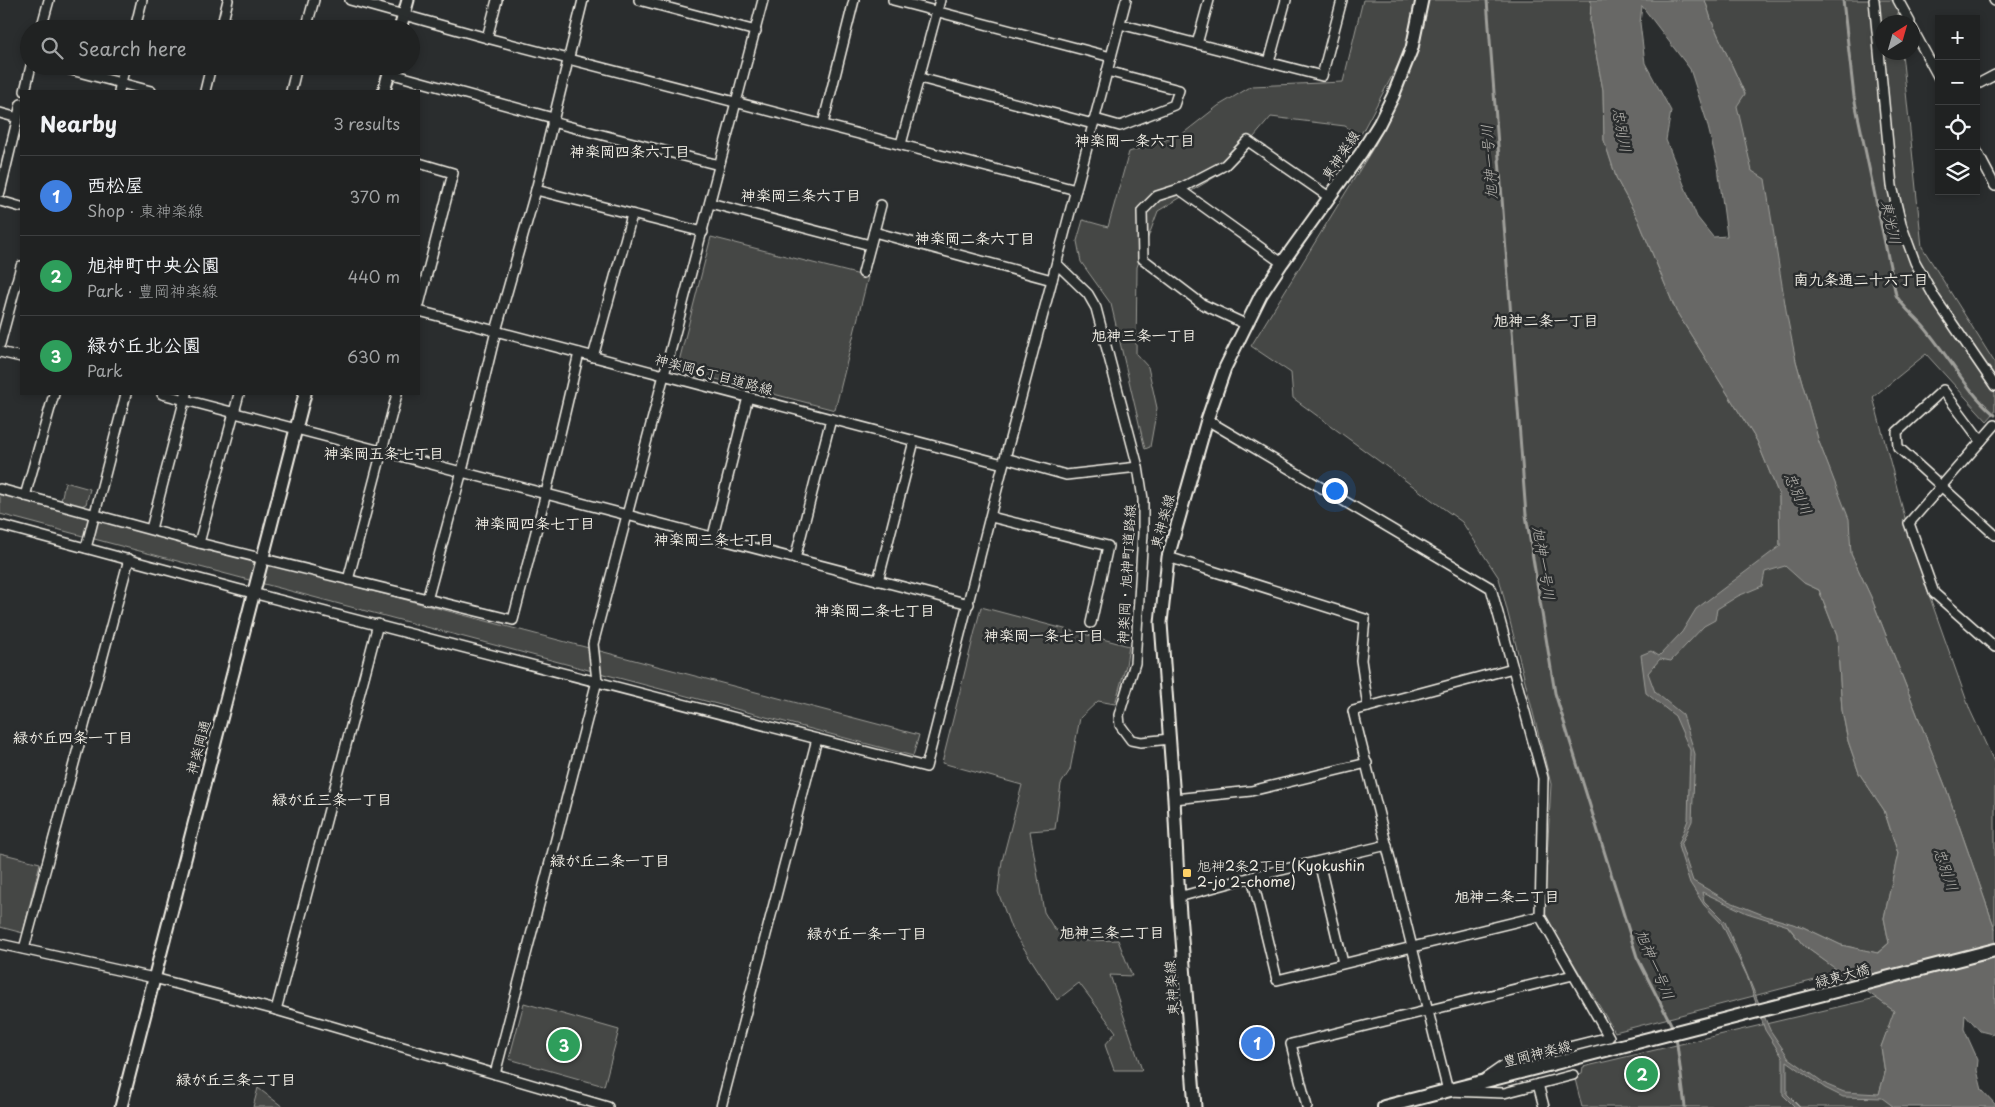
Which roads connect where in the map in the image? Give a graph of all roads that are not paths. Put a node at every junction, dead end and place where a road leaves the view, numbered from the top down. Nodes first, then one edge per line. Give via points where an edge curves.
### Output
1 (49, 0) edge
2 (142, 0) edge
3 (228, 0) edge
4 (314, 0) edge
5 (350, 0) edge
6 (408, 0) edge
7 (497, 0) edge
8 (583, 0) edge
9 (639, 0) edge
10 (763, 0) edge
11 (854, 0) edge
12 (893, 0) edge
13 (940, 0) edge
14 (1126, 0) edge
15 (1210, 0) edge
16 (1286, 0) edge
17 (1342, 0) edge
18 (1422, 0) edge
19 (1874, 0) edge
20 (1898, 0) edge
21 (937, 11) junction
22 (404, 14) junction
23 (1906, 15) edge
24 (43, 20) edge
25 (137, 20) edge
26 (223, 20) edge
27 (308, 20) edge
28 (402, 20) edge
29 (1120, 24) junction
30 (756, 31) junction
31 (487, 38) junction
32 (1920, 43) edge
33 (1197, 44) junction
34 (1111, 57) junction
35 (568, 58) junction
36 (1269, 62) junction
37 (1107, 71) junction
38 (1935, 71) edge
39 (29, 75) edge
40 (83, 75) edge
41 (208, 75) edge
42 (295, 75) edge
43 (389, 75) edge
44 (406, 75) edge
45 (1995, 75) edge
46 (920, 78) junction
47 (1980, 83) edge
48 (120, 87) edge
49 (25, 90) edge
50 (143, 90) edge
51 (204, 90) edge
52 (291, 90) edge
53 (384, 90) edge
54 (736, 102) junction
55 (20, 109) edge
56 (0, 113) edge
57 (18, 118) junction
58 (552, 120) junction
59 (1094, 122) junction
60 (823, 124) junction
61 (901, 144) junction
62 (1980, 158) edge
63 (420, 163) edge
64 (719, 165) junction
65 (1995, 186) edge
66 (1179, 189) junction
67 (536, 190) junction
68 (1076, 190) junction
69 (0, 192) edge
70 (1329, 197) junction
71 (0, 201) edge
72 (710, 203) junction
73 (881, 205) dead end
74 (20, 207) edge
75 (632, 214) junction
76 (703, 232) junction
77 (874, 232) junction
78 (870, 245) junction
79 (1282, 262) junction
80 (1057, 264) junction
81 (20, 270) edge
82 (864, 273) dead end
83 (1052, 280) junction
84 (420, 301) edge
85 (420, 311) edge
86 (1245, 324) junction
87 (496, 331) junction
88 (0, 344) edge
89 (0, 352) edge
90 (579, 353) junction
91 (20, 357) edge
92 (593, 357) junction
93 (665, 375) junction
94 (1995, 386) edge
95 (54, 395) edge
96 (126, 395) edge
97 (170, 395) edge
98 (239, 395) edge
99 (305, 395) edge
100 (397, 395) edge
101 (185, 397) edge
102 (748, 397) junction
103 (234, 412) junction
104 (831, 419) junction
105 (1207, 420) junction
106 (1995, 426) edge
107 (296, 428) junction
108 (914, 441) junction
109 (1981, 441) junction
110 (382, 450) junction
111 (1004, 461) junction
112 (1138, 467) junction
113 (462, 471) junction
114 (1941, 486) junction
115 (0, 489) edge
116 (546, 493) junction
117 (25, 496) junction
118 (629, 514) junction
119 (95, 515) junction
120 (990, 517) junction
121 (0, 525) edge
122 (151, 529) junction
123 (1995, 535) edge
124 (713, 536) junction
125 (199, 543) junction
126 (86, 548) junction
127 (262, 557) junction
128 (1168, 557) junction
129 (128, 559) junction
130 (795, 559) junction
131 (348, 580) junction
132 (878, 580) junction
133 (254, 593) junction
134 (427, 600) junction
135 (968, 604) junction
136 (1091, 623) dead end
137 (378, 624) junction
138 (1995, 647) edge
139 (1513, 668) junction
140 (597, 681) junction
141 (1368, 707) junction
142 (818, 739) junction
143 (1170, 739) junction
144 (1367, 763) junction
145 (1174, 799) junction
146 (1387, 845) junction
147 (1319, 862) junction
148 (1252, 877) junction
149 (1179, 895) junction
150 (1540, 916) junction
151 (0, 944) edge
152 (1411, 947) junction
153 (24, 949) junction
154 (1995, 950) edge
155 (1343, 963) junction
156 (1573, 974) junction
157 (154, 978) junction
158 (276, 1010) junction
159 (1428, 1011) junction
160 (1697, 1028) joint
161 (495, 1074) junction
162 (1573, 1076) dead end
163 (1480, 1082) junction
164 (1538, 1084) junction
165 (1448, 1091) junction
166 (121, 1107) edge
167 (608, 1107) edge
168 (721, 1107) edge
169 (1195, 1107) edge
170 (1307, 1107) edge
171 (1384, 1107) edge
172 (1544, 1107) edge

1 - 24 street
2 - 25 street
3 - 26 street
4 - 27 street
5 - 22 street
6 - 22 street
7 - 31 street
8 - 35 street
9 - 30 street
10 - 30 street
11 - 60 street
12 - 21 street
13 - 21 street
14 - 29 street
15 - 33 street
16 - 36 street
17 - 36 street via 1322,76
18 - 70 street, 東神楽線 via 1412,48 1393,96 1365,145
19 - 94 street via 1892,186 1901,224 1915,262 1935,298
20 - 23 street
21 - 34 street
21 - 46 street
22 - 28 street
22 - 31 street
29 - 33 street
29 - 34 street
30 - 54 street
31 - 35 street
32 - 38 street
33 - 36 street
34 - 37 street
35 - 54 street
35 - 58 street
37 - 59 street
37 - 59 street via 1179,90 1174,105 1120,126
39 - 49 street
40 - 48 street
41 - 51 street
42 - 52 street
43 - 53 street
44 - 58 street
45 - 47 street
46 - 59 street
46 - 61 street
48 - 50 street
54 - 60 street
54 - 64 street
55 - 57 street
56 - 57 street
57 - 69 street
58 - 64 street
58 - 67 street
59 - 68 street
60 - 61 street
61 - 68 street
62 - 65 street
63 - 84 street via 453,173
64 - 72 street
66 - 70 street via 1225,165 1248,141
66 - 79 street
66 - 86 street via 1157,196 1142,211 1143,259 1202,304
67 - 75 street
67 - 87 street
68 - 80 street
70 - 79 street, 東神楽線
71 - 74 street
72 - 76 street
72 - 78 street
73 - 77 street
75 - 76 street
75 - 92 street
76 - 93 street
77 - 78 street
77 - 83 street
78 - 82 street
79 - 86 street, 東神楽線
80 - 83 street
80 - 112 street, 神楽岡・旭神町道路線 via 1088,294 1096,308
81 - 88 street
83 - 111 street
85 - 87 street, 神楽岡6丁目道路線
86 - 105 street, 東神楽線 via 1224,368
87 - 90 street, 神楽岡6丁目道路線
87 - 113 street
89 - 91 street
90 - 92 street, 神楽岡6丁目道路線
90 - 116 street
92 - 93 street, 神楽岡6丁目道路線
93 - 102 street, 神楽岡6丁目道路線
93 - 118 street
95 - 117 street
96 - 119 street
97 - 101 street
98 - 103 street
99 - 107 street, 神楽岡通
100 - 110 street
101 - 103 street
101 - 122 street
102 - 104 street, 神楽岡6丁目道路線
102 - 124 street
103 - 107 street
103 - 125 street
104 - 108 street, 神楽岡6丁目道路線
104 - 130 street
105 - 128 street, 東神楽線
105 - 139 street via 1491,588
106 - 109 street
107 - 110 street
107 - 127 street, 神楽岡通
108 - 111 street, 神楽岡6丁目道路線
108 - 132 street
109 - 114 street
109 - 114 street via 1943,390 1897,432 1898,446
110 - 113 street
110 - 131 street
111 - 112 street, 神楽岡6丁目道路線 via 1066,475
111 - 120 street
112 - 143 street, 神楽岡・旭神町道路線 via 1143,498 1143,533 1137,641 1135,663 1119,715 1120,725 1131,740
113 - 116 street
113 - 134 street
114 - 123 street
114 - 138 street via 1909,523 1934,593
115 - 117 street
116 - 118 street
116 - 134 street via 513,620
117 - 119 street
118 - 124 street
118 - 140 street via 593,644
119 - 122 street
119 - 126 street
120 - 135 street
120 - 136 street via 1108,546
121 - 126 street
122 - 125 street
124 - 130 street
125 - 127 street
126 - 129 street
127 - 131 street
127 - 133 street, 神楽岡通
128 - 141 street via 1365,619 1361,660
128 - 143 street, 東神楽線 via 1162,623
129 - 133 street
129 - 153 street
130 - 132 street
131 - 134 street
132 - 135 street
133 - 137 street
133 - 157 street, 神楽岡通
135 - 142 street via 926,767
137 - 140 street
137 - 158 street
139 - 141 street
139 - 150 street via 1543,778
140 - 142 street
140 - 161 street
141 - 144 street via 1353,711
142 - 168 street
143 - 145 street, 東神楽線
144 - 145 street via 1251,791
144 - 146 street
145 - 149 street, 東神楽線
146 - 147 street
146 - 152 street
147 - 148 street
147 - 155 street
148 - 149 street via 1186,896
148 - 155 street via 1277,980
149 - 169 street, 東神楽線
150 - 152 street
150 - 156 street
151 - 153 street
152 - 155 street
152 - 159 street
153 - 157 street
154 - 160 main road, 緑東大橋
156 - 159 street
156 - 163 street via 1609,1037 1509,1062
157 - 158 street
157 - 166 street, 神楽岡通
158 - 161 street
159 - 165 street
159 - 170 street via 1291,1044
160 - 163 main road, 豊岡神楽線
161 - 167 street
162 - 164 street
163 - 165 main road, 豊岡神楽線
164 - 165 street via 1504,1093
164 - 172 street
165 - 171 main road, 豊岡神楽線

